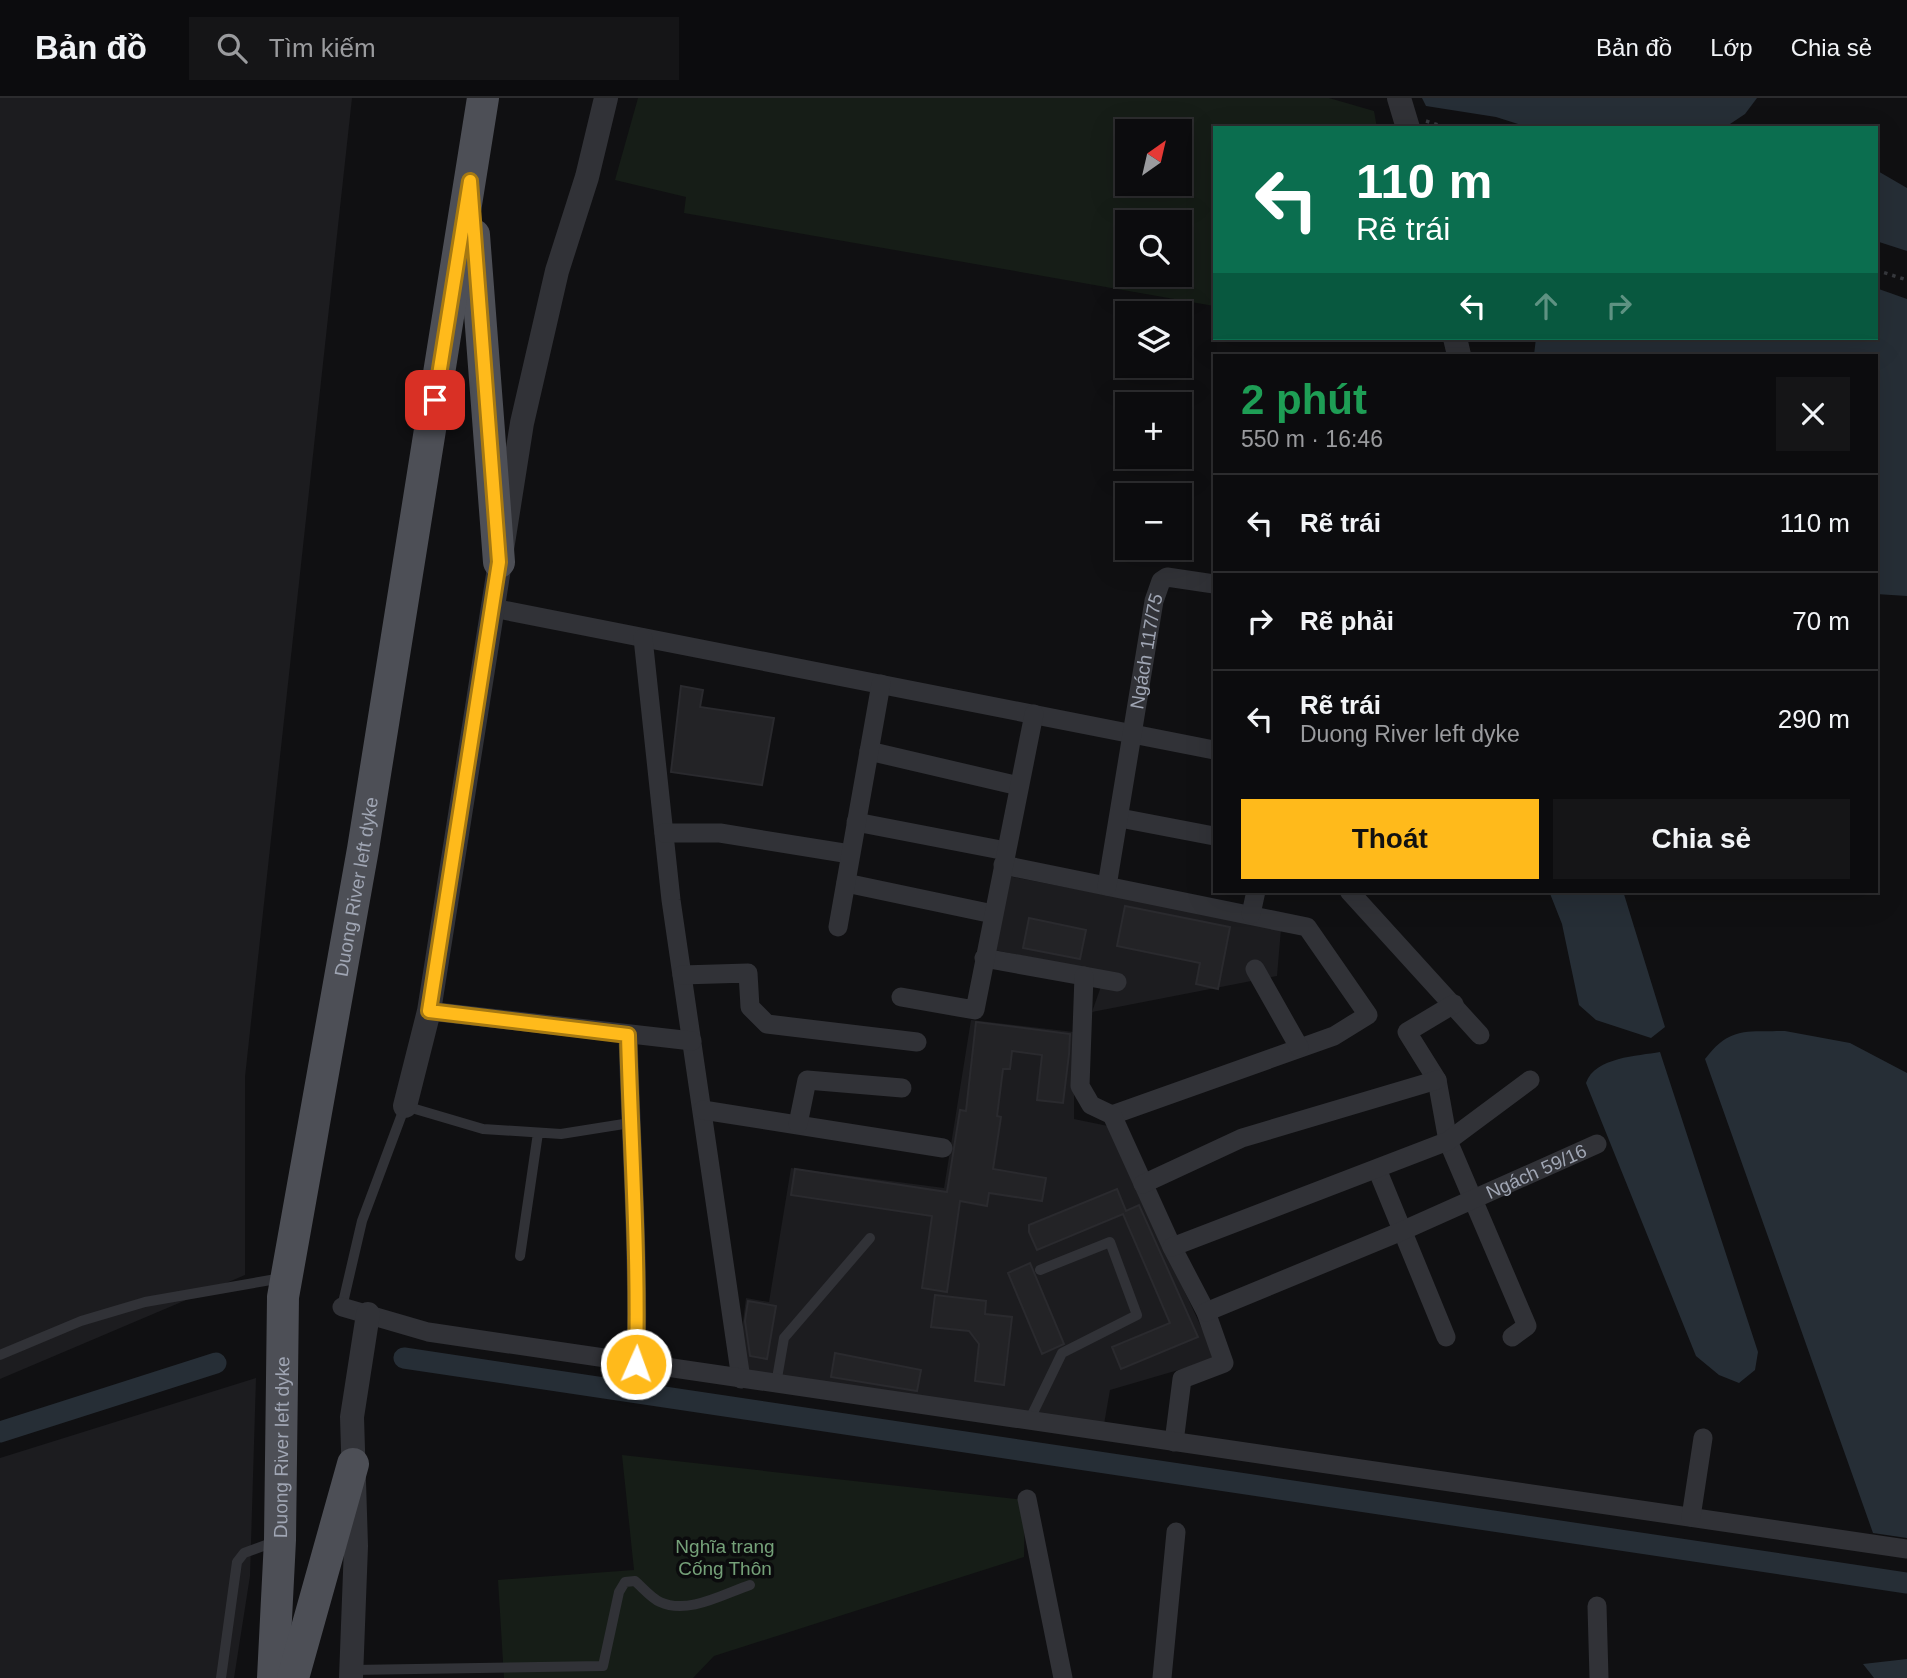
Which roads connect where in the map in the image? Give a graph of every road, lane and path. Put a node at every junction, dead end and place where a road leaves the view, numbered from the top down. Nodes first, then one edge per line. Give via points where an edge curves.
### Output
1 (483, 98) edge
2 (606, 98) edge
3 (1399, 98) edge
4 (1407, 126) edge
5 (470, 181) junction
6 (1878, 271) edge
7 (1907, 280) edge
8 (499, 562) junction
9 (1213, 584) edge
10 (493, 608) junction
11 (643, 638) junction
12 (881, 684) junction
13 (1034, 714) junction
14 (1133, 736) junction
15 (1213, 750) edge
16 (869, 751) junction
17 (1019, 786) junction
18 (1120, 818) junction
19 (856, 822) junction
20 (664, 833) junction
21 (1213, 836) edge
22 (850, 854) junction
23 (1004, 858) junction
24 (846, 883) junction
25 (1107, 886) junction
26 (1256, 893) edge
27 (1351, 893) edge
28 (993, 914) junction
29 (1251, 914) junction
30 (838, 927) dead end
31 (984, 958) junction
32 (1255, 970) dead end
33 (682, 975) junction
34 (1084, 976) junction
35 (1117, 982) dead end
36 (901, 997) dead end
37 (1454, 1004) junction
38 (429, 1011) junction
39 (628, 1035) junction
40 (1480, 1035) dead end
41 (692, 1041) junction
42 (917, 1042) dead end
43 (1299, 1047) junction
44 (1437, 1080) junction
45 (1530, 1080) dead end
46 (902, 1088) dead end
47 (404, 1106) junction
48 (703, 1110) junction
49 (1112, 1115) junction
50 (630, 1123) junction
51 (798, 1124) junction
52 (538, 1133) junction
53 (1448, 1141) junction
54 (1597, 1144) dead end
55 (943, 1148) dead end
56 (1377, 1168) junction
57 (1143, 1184) junction
58 (1474, 1200) junction
59 (1402, 1231) junction
60 (870, 1238) dead end
61 (1172, 1247) junction
62 (520, 1256) dead end
63 (1040, 1270) dead end
64 (286, 1277) junction
65 (342, 1307) joint
66 (1206, 1312) junction
67 (368, 1314) junction
68 (1446, 1337) dead end
69 (1512, 1337) dead end
70 (0, 1355) edge
71 (636, 1364) junction
72 (741, 1379) junction
73 (776, 1384) junction
74 (1029, 1421) junction
75 (1703, 1438) dead end
76 (1174, 1442) junction
77 (353, 1464) junction
78 (1027, 1499) dead end
79 (1691, 1517) junction
80 (1176, 1532) dead end
81 (280, 1540) junction
82 (1907, 1549) edge
83 (750, 1585) dead end
84 (1597, 1606) dead end
85 (351, 1674) edge
86 (220, 1678) edge
87 (273, 1678) edge
88 (293, 1678) edge
89 (1063, 1678) edge
90 (1163, 1678) edge
91 (1599, 1678) edge

1 - 5 main road, Duong River left dyke
2 - 8 street via 542,329
3 - 4 street
5 - 8 main road
5 - 64 main road, Duong River left dyke via 363,849
6 - 7 path
8 - 10 street
9 - 14 street, Ngách 117/75 via 1167,577 1161,582
10 - 11 street
10 - 38 street
11 - 12 street
11 - 20 street
12 - 13 street
12 - 16 street
13 - 14 street
13 - 17 street
14 - 15 street
14 - 18 street
16 - 17 street
16 - 19 street
17 - 23 street
18 - 21 street
18 - 25 street
19 - 22 street
19 - 23 street
20 - 22 street via 720,833
20 - 33 street
22 - 24 street
23 - 25 street
23 - 28 street
24 - 28 street
24 - 30 street
25 - 29 street
26 - 29 street
27 - 37 street
28 - 31 street
29 - 43 street via 1307,927 1367,1015 1334,1035
31 - 34 street
31 - 36 street via 975,1010
32 - 43 street
33 - 41 street
33 - 42 street via 748,973 750,1007 766,1024
34 - 35 street
34 - 49 street via 1080,1086 1091,1105
37 - 40 street
37 - 44 street via 1407,1032
38 - 39 street
38 - 47 street
39 - 41 street
39 - 50 street
41 - 48 street
43 - 49 street
44 - 53 street
44 - 57 street via 1242,1138
45 - 53 street
46 - 51 street via 807,1080
47 - 52 lane via 483,1129
47 - 65 lane via 362,1221
48 - 51 street
48 - 72 street
49 - 57 street
50 - 52 lane
50 - 71 street via 638,1272
51 - 55 street
52 - 62 lane
53 - 56 street
53 - 58 street
54 - 58 street, Ngách 59/16
56 - 59 street
56 - 61 street
57 - 61 street
58 - 59 street, Ngách 59/16
58 - 69 street via 1527,1326
59 - 66 street, Ngách 59/16
59 - 68 street
60 - 73 lane via 784,1338
61 - 66 street
63 - 74 lane via 1110,1242 1138,1315 1062,1353
64 - 70 lane via 145,1302 82,1321
64 - 81 main road, Duong River left dyke
65 - 67 street
66 - 76 street via 1224,1363 1182,1379
67 - 71 street via 428,1332
67 - 77 street via 355,1386
71 - 72 street
72 - 73 street
73 - 74 street
74 - 76 street
75 - 79 street
76 - 79 street
77 - 85 street via 356,1546
77 - 88 main road
78 - 89 street
79 - 82 street
80 - 90 street
81 - 86 lane via 244,1553 237,1562
81 - 87 main road, Duong River left dyke
83 - 85 lane via 690,1606 672,1607 657,1601 635,1581 625,1582 603,1666
84 - 91 street

